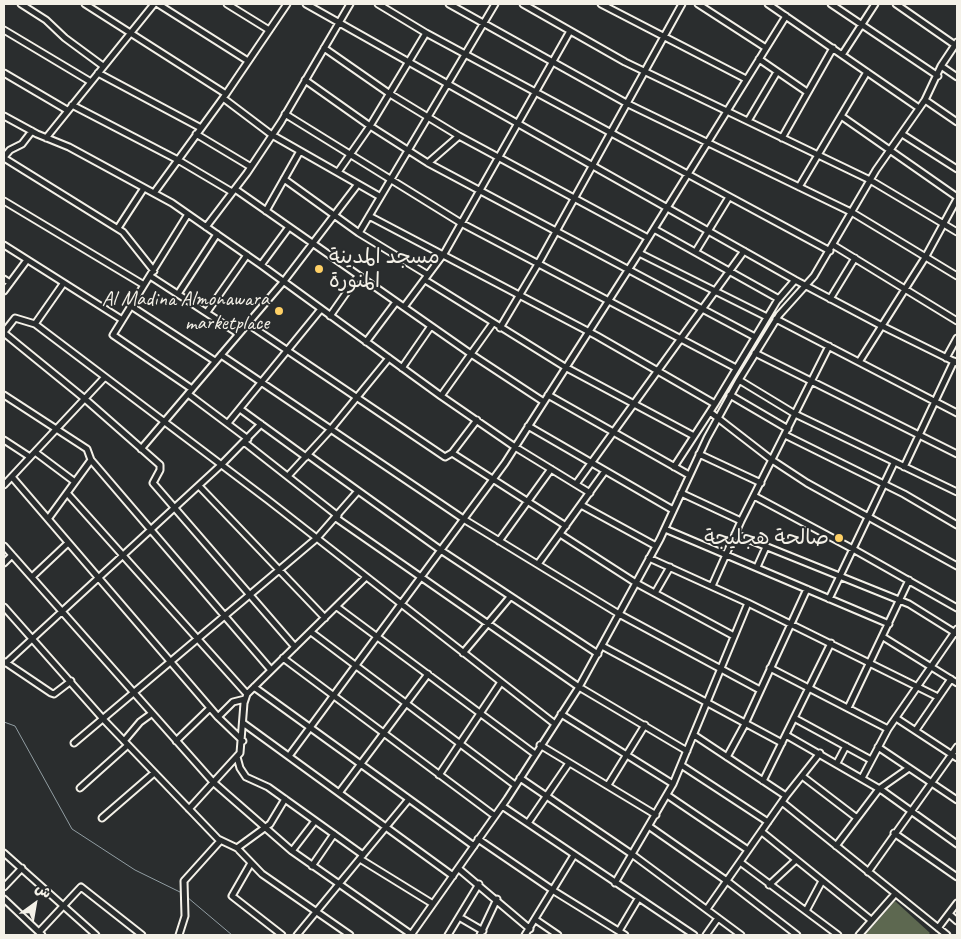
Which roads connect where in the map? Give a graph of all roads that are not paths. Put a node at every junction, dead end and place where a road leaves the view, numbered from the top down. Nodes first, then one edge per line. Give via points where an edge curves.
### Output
1 (21, 4) edge
2 (84, 4) edge
3 (156, 4) edge
4 (227, 4) edge
5 (287, 4) edge
6 (306, 4) edge
7 (350, 4) edge
8 (378, 4) edge
9 (450, 4) edge
10 (494, 4) edge
11 (523, 4) edge
12 (600, 4) edge
13 (682, 4) edge
14 (698, 4) edge
15 (768, 4) edge
16 (832, 4) edge
17 (875, 4) edge
18 (896, 4) edge
19 (786, 16) junction
20 (339, 22) junction
21 (483, 23) junction
22 (862, 25) junction
23 (4, 30) edge
24 (269, 30) junction
25 (570, 31) junction
26 (426, 33) junction
27 (130, 34) junction
28 (664, 37) junction
29 (956, 43) edge
30 (324, 48) junction
31 (766, 48) junction
32 (833, 48) junction
33 (465, 53) junction
34 (842, 55) junction
35 (759, 60) junction
36 (248, 61) junction
37 (553, 62) junction
38 (409, 63) junction
39 (103, 66) junction
40 (942, 66) junction
41 (645, 72) junction
42 (777, 72) junction
43 (867, 72) junction
44 (4, 73) edge
45 (98, 73) junction
46 (938, 76) junction
47 (957, 77) edge
48 (746, 79) junction
49 (305, 80) junction
50 (90, 82) junction
51 (447, 84) junction
52 (536, 91) junction
53 (807, 92) junction
54 (390, 94) junction
55 (225, 96) junction
56 (925, 100) junction
57 (628, 104) junction
58 (72, 105) junction
59 (919, 108) junction
60 (67, 110) junction
61 (727, 111) junction
62 (285, 114) junction
63 (4, 116) edge
64 (841, 116) junction
65 (426, 117) junction
66 (748, 121) junction
67 (518, 122) junction
68 (957, 122) edge
69 (370, 126) junction
70 (201, 128) junction
71 (32, 132) junction
72 (611, 132) junction
73 (196, 134) junction
74 (902, 134) junction
75 (272, 135) junction
76 (459, 136) junction
77 (46, 138) junction
78 (782, 138) junction
79 (708, 142) junction
80 (407, 150) junction
81 (300, 151) junction
82 (890, 151) junction
83 (349, 155) junction
84 (818, 155) junction
85 (4, 157) edge
86 (499, 157) junction
87 (178, 160) junction
88 (428, 162) junction
89 (593, 164) junction
90 (251, 167) junction
91 (957, 169) edge
92 (338, 172) junction
93 (688, 175) junction
94 (284, 180) junction
95 (389, 180) junction
96 (870, 180) junction
97 (358, 184) junction
98 (799, 187) junction
99 (144, 188) junction
100 (480, 190) junction
101 (234, 191) junction
102 (154, 193) junction
103 (379, 196) junction
104 (729, 197) junction
105 (574, 198) junction
106 (957, 198) edge
107 (4, 200) edge
108 (668, 207) junction
109 (266, 211) junction
110 (853, 213) junction
111 (188, 214) junction
112 (335, 216) junction
113 (369, 216) junction
114 (462, 223) junction
115 (944, 223) junction
116 (206, 226) junction
117 (288, 227) junction
118 (118, 228) junction
119 (654, 229) junction
120 (556, 230) junction
121 (708, 231) junction
122 (957, 232) edge
123 (359, 233) junction
124 (217, 234) junction
125 (648, 238) junction
126 (313, 244) junction
127 (4, 245) edge
128 (832, 248) junction
129 (696, 251) junction
130 (744, 251) junction
131 (639, 253) junction
132 (247, 255) junction
133 (443, 255) junction
134 (926, 256) junction
135 (855, 258) junction
136 (27, 260) junction
137 (538, 264) junction
138 (261, 265) junction
139 (629, 270) junction
140 (731, 270) junction
141 (152, 273) junction
142 (358, 276) junction
143 (957, 276) edge
144 (427, 278) junction
145 (4, 279) edge
146 (795, 280) junction
147 (284, 281) junction
148 (10, 283) junction
149 (63, 284) junction
150 (144, 285) junction
151 (806, 286) junction
152 (906, 288) junction
153 (4, 291) edge
154 (716, 291) junction
155 (178, 294) junction
156 (519, 295) junction
157 (779, 299) junction
158 (830, 299) junction
159 (396, 302) junction
160 (608, 302) junction
161 (130, 306) junction
162 (404, 307) junction
163 (321, 309) junction
164 (703, 309) junction
165 (208, 312) junction
166 (330, 316) junction
167 (767, 317) junction
168 (121, 319) junction
169 (776, 319) junction
170 (957, 321) edge
171 (493, 323) junction
172 (35, 324) junction
173 (248, 324) junction
174 (431, 326) junction
175 (882, 326) junction
176 (500, 328) junction
177 (4, 332) edge
178 (589, 332) junction
179 (239, 334) junction
180 (755, 337) junction
181 (957, 338) edge
182 (681, 341) junction
183 (366, 342) junction
184 (830, 346) junction
185 (289, 351) junction
186 (756, 353) junction
187 (471, 354) junction
188 (220, 355) junction
189 (743, 356) junction
190 (389, 358) junction
191 (946, 358) junction
192 (215, 361) junction
193 (750, 362) junction
194 (859, 362) junction
195 (956, 362) edge
196 (565, 367) junction
197 (402, 368) junction
198 (736, 368) junction
199 (658, 372) junction
200 (105, 377) junction
201 (739, 380) junction
202 (811, 382) junction
203 (262, 384) junction
204 (192, 389) junction
205 (4, 394) edge
206 (188, 394) junction
207 (548, 395) junction
208 (730, 395) junction
209 (441, 396) junction
210 (85, 398) junction
211 (356, 398) junction
212 (544, 402) junction
213 (936, 402) junction
214 (635, 404) junction
215 (715, 404) junction
216 (240, 409) junction
217 (710, 412) junction
218 (957, 412) edge
219 (795, 414) junction
220 (718, 418) junction
221 (477, 420) junction
222 (164, 422) junction
223 (228, 424) junction
224 (261, 424) junction
225 (528, 426) junction
226 (57, 428) junction
227 (331, 429) junction
228 (788, 429) junction
229 (614, 433) junction
230 (785, 435) junction
231 (694, 436) junction
232 (920, 436) junction
233 (4, 440) edge
234 (246, 440) junction
235 (515, 446) junction
236 (141, 449) junction
237 (35, 452) junction
238 (452, 453) junction
239 (699, 454) junction
240 (957, 454) edge
241 (307, 456) junction
242 (30, 457) junction
243 (91, 460) junction
244 (772, 460) junction
245 (592, 463) junction
246 (894, 463) junction
247 (222, 464) junction
248 (674, 467) junction
249 (904, 467) junction
250 (551, 469) junction
251 (605, 471) junction
252 (689, 475) junction
253 (288, 476) junction
254 (12, 477) junction
255 (494, 479) junction
256 (75, 482) junction
257 (761, 483) junction
258 (576, 484) junction
259 (883, 484) junction
260 (4, 486) edge
261 (199, 486) junction
262 (358, 491) junction
263 (957, 492) edge
264 (67, 493) junction
265 (590, 493) junction
266 (681, 493) junction
267 (754, 496) junction
268 (530, 502) junction
269 (581, 505) junction
270 (175, 508) junction
271 (673, 510) junction
272 (337, 517) junction
273 (868, 517) junction
274 (48, 519) junction
275 (465, 520) junction
276 (741, 521) junction
277 (957, 525) edge
278 (566, 526) junction
279 (665, 529) junction
280 (150, 530) junction
281 (560, 534) junction
282 (735, 534) junction
283 (317, 538) junction
284 (499, 541) junction
285 (68, 544) junction
286 (4, 546) edge
287 (656, 546) junction
288 (766, 547) junction
289 (853, 549) junction
290 (442, 551) junction
291 (123, 554) junction
292 (12, 555) junction
293 (725, 555) junction
294 (650, 558) junction
295 (4, 564) edge
296 (538, 564) junction
297 (957, 566) edge
298 (670, 567) junction
299 (757, 568) junction
300 (280, 571) junction
301 (366, 576) junction
302 (32, 577) junction
303 (98, 577) junction
304 (840, 577) junction
305 (420, 578) junction
306 (909, 580) junction
307 (636, 583) junction
308 (712, 586) junction
309 (807, 589) junction
310 (655, 593) junction
311 (252, 595) junction
312 (510, 597) junction
313 (829, 599) junction
314 (900, 600) junction
315 (400, 603) junction
316 (748, 603) junction
317 (4, 607) edge
318 (337, 607) junction
319 (957, 608) edge
320 (62, 611) junction
321 (619, 614) junction
322 (225, 616) junction
323 (325, 618) junction
324 (791, 624) junction
325 (889, 624) junction
326 (487, 625) junction
327 (311, 632) junction
328 (957, 632) edge
329 (376, 636) junction
330 (734, 636) junction
331 (883, 638) junction
332 (32, 639) junction
333 (198, 639) junction
334 (831, 643) junction
335 (295, 646) junction
336 (602, 646) junction
337 (463, 653) junction
338 (598, 654) junction
339 (283, 658) junction
340 (5, 662) edge
341 (170, 662) junction
342 (870, 664) junction
343 (355, 666) junction
344 (932, 667) junction
345 (770, 668) junction
346 (721, 669) junction
347 (271, 670) junction
348 (428, 674) junction
349 (951, 679) junction
350 (71, 681) junction
351 (501, 682) junction
352 (957, 683) edge
353 (254, 687) junction
354 (579, 687) junction
355 (918, 687) junction
356 (809, 688) junction
357 (760, 690) junction
358 (134, 694) junction
359 (246, 696) junction
360 (333, 696) junction
361 (938, 697) junction
362 (406, 703) junction
363 (707, 703) junction
364 (210, 708) junction
365 (848, 708) junction
366 (479, 713) junction
367 (151, 714) junction
368 (561, 714) junction
369 (218, 717) junction
370 (794, 718) junction
371 (896, 718) junction
372 (104, 720) junction
373 (243, 724) junction
374 (555, 724) junction
375 (745, 724) junction
376 (645, 725) junction
377 (310, 727) junction
378 (888, 729) junction
379 (916, 730) junction
380 (384, 734) junction
381 (694, 735) junction
382 (786, 735) junction
383 (176, 741) junction
384 (243, 741) junction
385 (74, 743) dead end
386 (126, 743) junction
387 (782, 743) junction
388 (460, 744) junction
389 (540, 745) junction
390 (846, 746) junction
391 (878, 747) junction
392 (957, 747) edge
393 (687, 751) junction
394 (535, 754) junction
395 (820, 754) junction
396 (952, 754) junction
397 (626, 755) junction
398 (289, 756) junction
399 (237, 757) junction
400 (727, 757) junction
401 (957, 758) edge
402 (871, 760) junction
403 (569, 763) junction
404 (836, 763) junction
405 (360, 764) junction
406 (681, 765) junction
407 (909, 768) junction
408 (154, 772) junction
409 (439, 775) junction
410 (802, 776) junction
411 (520, 778) junction
412 (862, 778) junction
413 (764, 781) junction
414 (212, 782) junction
415 (932, 782) junction
416 (672, 784) junction
417 (516, 785) junction
418 (608, 786) junction
419 (80, 788) dead end
420 (879, 789) junction
421 (338, 793) junction
422 (667, 795) junction
423 (786, 796) junction
424 (547, 797) junction
425 (285, 799) junction
426 (409, 799) junction
427 (957, 800) edge
428 (782, 802) junction
429 (502, 806) junction
430 (189, 809) junction
431 (910, 811) junction
432 (656, 815) junction
433 (495, 816) junction
434 (102, 818) dead end
435 (857, 818) junction
436 (314, 821) junction
437 (768, 822) junction
438 (528, 824) junction
439 (387, 827) junction
440 (650, 827) junction
441 (265, 828) junction
442 (762, 832) junction
443 (894, 833) junction
444 (334, 834) junction
445 (478, 840) junction
446 (220, 841) junction
447 (957, 844) edge
448 (474, 846) junction
449 (836, 846) junction
450 (237, 848) junction
451 (748, 850) junction
452 (292, 851) junction
453 (4, 853) edge
454 (633, 855) junction
455 (574, 856) junction
456 (362, 857) junction
457 (796, 860) junction
458 (740, 862) junction
459 (251, 863) junction
460 (312, 866) junction
461 (22, 868) junction
462 (459, 869) junction
463 (868, 872) junction
464 (453, 876) junction
465 (957, 877) edge
466 (727, 881) junction
467 (822, 881) junction
468 (616, 883) junction
469 (479, 884) junction
470 (338, 885) junction
471 (769, 885) junction
472 (4, 887) edge
473 (554, 891) junction
474 (895, 894) junction
475 (4, 899) edge
476 (497, 899) junction
477 (638, 899) junction
478 (957, 903) edge
479 (433, 904) junction
480 (63, 905) junction
481 (707, 910) junction
482 (806, 911) junction
483 (315, 912) junction
484 (948, 914) junction
485 (460, 917) junction
486 (718, 918) junction
487 (536, 920) junction
488 (871, 920) junction
489 (957, 921) edge
490 (938, 928) junction
491 (530, 929) junction
492 (619, 931) junction
493 (481, 933) edge
494 (41, 934) edge
495 (96, 935) edge
496 (142, 935) edge
497 (179, 935) edge
498 (282, 935) edge
499 (297, 935) edge
500 (350, 935) edge
501 (411, 935) edge
502 (448, 935) edge
503 (525, 935) edge
504 (558, 935) edge
505 (625, 935) edge
506 (694, 935) edge
507 (706, 935) edge
508 (741, 935) edge
509 (797, 935) edge
510 (838, 935) edge
511 (859, 935) edge
512 (945, 935) edge

1 - 39 street
2 - 27 street
3 - 27 street
3 - 36 street
4 - 24 street
5 - 24 street
6 - 20 street
7 - 20 street
8 - 26 street
9 - 21 street
10 - 21 street
11 - 25 street
12 - 28 street
13 - 28 street
14 - 31 street
15 - 19 street
16 - 22 street
17 - 22 street
18 - 29 street
19 - 31 street
19 - 32 street
20 - 30 street
20 - 38 street
21 - 33 street
21 - 37 street
22 - 34 street
22 - 46 street
23 - 50 street
24 - 36 street
25 - 37 street
25 - 41 street
26 - 33 street
26 - 38 street
27 - 39 street
27 - 55 street
28 - 41 street
28 - 48 street
29 - 40 street
30 - 49 street
30 - 54 street
31 - 35 street
32 - 34 street
32 - 53 street
33 - 51 street
33 - 52 street
34 - 43 street
35 - 42 street
35 - 48 street
36 - 55 street
37 - 52 street
37 - 57 street
38 - 51 street
38 - 54 street
39 - 45 street
40 - 46 street
40 - 47 street
41 - 57 street
41 - 61 street
42 - 53 street
42 - 66 street
43 - 59 street
43 - 64 street
44 - 60 street
45 - 50 street
45 - 70 street
46 - 56 street
48 - 61 street
49 - 62 street
49 - 69 street
50 - 58 street
51 - 65 street
51 - 67 street
52 - 67 street
52 - 72 street
53 - 78 street
54 - 65 street
54 - 69 street
55 - 70 street
55 - 75 street
56 - 59 street
56 - 68 street
57 - 72 street
57 - 79 street
58 - 60 street
58 - 87 street
59 - 74 street
60 - 77 street
61 - 66 street
61 - 79 street
62 - 75 street
62 - 83 street
63 - 71 street
64 - 82 street
64 - 84 street
65 - 76 street
65 - 80 street
66 - 78 street
67 - 86 street
67 - 89 street
69 - 80 street
69 - 83 street
70 - 73 street
71 - 77 street
71 - 85 street
72 - 89 street
72 - 93 street
73 - 87 street
73 - 90 street
74 - 82 street
74 - 91 street
75 - 81 street
75 - 90 street
76 - 86 street
76 - 88 street
77 - 99 street
78 - 84 street
79 - 93 street
79 - 98 street
80 - 88 street
80 - 95 street
81 - 92 street
81 - 94 street
82 - 96 street
82 - 106 street
83 - 92 street
83 - 95 street
84 - 96 street
84 - 98 street
85 - 118 street
86 - 100 street
86 - 105 street
87 - 101 street
87 - 102 street
88 - 100 street
89 - 105 street
89 - 108 street
90 - 101 street
92 - 97 street
93 - 104 street
93 - 108 street
94 - 109 street
94 - 112 street
95 - 103 street
95 - 114 street
96 - 110 street
96 - 115 street
97 - 103 street
97 - 112 street
98 - 110 street
99 - 102 street
99 - 118 street
100 - 114 street
100 - 120 street
101 - 109 street
101 - 116 street
102 - 111 street
103 - 113 street
104 - 121 street
104 - 128 street
105 - 120 street
105 - 125 street
106 - 115 street
107 - 150 street
108 - 119 street
108 - 121 street
109 - 117 street
110 - 128 street
110 - 134 street
111 - 116 street
111 - 141 street
112 - 123 street
112 - 126 street
113 - 123 street
113 - 133 street
114 - 133 street
114 - 137 street
115 - 122 street
115 - 134 street
116 - 124 street
117 - 126 street
117 - 138 street
118 - 141 street via 127,235
119 - 125 street
119 - 129 street
120 - 137 street
120 - 139 street
121 - 129 street
121 - 130 street
123 - 144 street
124 - 132 street
124 - 155 street
125 - 131 street
126 - 142 street
126 - 147 street
127 - 136 street
128 - 135 street
128 - 151 street
129 - 140 street
130 - 140 street
130 - 146 street
131 - 139 street
131 - 154 street
132 - 138 street
132 - 165 street
133 - 144 street
133 - 156 street
134 - 143 street
134 - 152 street
135 - 152 street
135 - 158 street
136 - 148 street
136 - 149 street
137 - 156 street
137 - 160 street
138 - 147 street
139 - 160 street
139 - 164 street
140 - 154 street
140 - 157 street
141 - 150 street
141 - 155 street
142 - 159 street
142 - 166 street
144 - 162 street
144 - 171 street
145 - 148 street
146 - 151 street
146 - 157 street
147 - 163 street
147 - 173 street
148 - 153 street
149 - 168 street
149 - 172 street
150 - 161 street
151 - 158 street
151 - 169 street
152 - 170 street
152 - 175 street
154 - 164 street
154 - 167 street
155 - 165 street
156 - 176 street
156 - 178 street
157 - 167 street
158 - 175 street
159 - 162 street
159 - 183 street
160 - 178 street
160 - 182 street
161 - 168 street
161 - 192 street
162 - 174 street
163 - 166 street
163 - 185 street
164 - 180 street
164 - 182 street
165 - 179 street
166 - 183 street
167 - 180 street
168 - 204 street via 114,332 115,338
169 - 184 street
169 - 186 street
171 - 176 street
171 - 187 street
172 - 177 street via 15,318
172 - 200 street
173 - 179 street
173 - 185 street
174 - 187 street
174 - 197 street
175 - 191 street
175 - 194 street
176 - 196 street
177 - 210 street
178 - 196 street
178 - 199 street
179 - 188 street
180 - 189 street
181 - 191 street
182 - 198 street
182 - 199 street
183 - 190 street
184 - 194 street
184 - 202 street
185 - 203 street
185 - 211 street
186 - 193 street
186 - 202 street
187 - 209 street
187 - 212 street
188 - 192 street
188 - 203 street
189 - 193 street
189 - 198 street
190 - 197 street
190 - 211 street
191 - 195 street
192 - 204 street
193 - 201 street
194 - 213 street
195 - 213 street
196 - 207 street
196 - 214 street
197 - 209 street
198 - 215 street
199 - 214 street
199 - 215 street
200 - 210 street
200 - 222 street
201 - 208 street
201 - 219 street
202 - 219 street
202 - 232 street
203 - 216 street
203 - 227 street
204 - 206 street
205 - 226 street
206 - 222 street
206 - 223 street
207 - 212 street
207 - 229 street
208 - 220 street
208 - 228 street
209 - 221 street
210 - 226 street
210 - 236 street
211 - 227 street
211 - 238 street via 442,456
212 - 225 street
213 - 218 street
213 - 232 street
214 - 229 street
214 - 231 street
215 - 217 street
216 - 223 street
216 - 224 street
217 - 220 street
217 - 231 street
219 - 228 street
219 - 246 street
220 - 239 street
220 - 244 street
221 - 235 street
221 - 238 street
222 - 236 street
222 - 247 street
223 - 234 street
224 - 234 street
224 - 241 street
225 - 235 street
225 - 245 street
226 - 237 street
226 - 243 street via 87,449
227 - 241 street
227 - 275 street
228 - 230 street
229 - 245 street
229 - 248 street
230 - 244 street
230 - 259 street
231 - 248 street
232 - 240 street
232 - 249 street
233 - 242 street
234 - 247 street
234 - 253 street
235 - 250 street
235 - 255 street
236 - 270 street via 160,465 152,482
237 - 242 street
237 - 256 street
238 - 255 street
239 - 252 street
239 - 257 street
241 - 253 street
241 - 262 street
242 - 254 street
243 - 256 street
243 - 280 street
244 - 257 street
244 - 273 street
245 - 251 street
245 - 258 street
246 - 249 street
246 - 259 street
247 - 261 street
247 - 283 street
248 - 252 street
249 - 263 street
250 - 258 street
250 - 268 street
251 - 265 street
251 - 271 street
252 - 266 street
253 - 272 street
254 - 260 street
254 - 274 street
255 - 268 street
255 - 275 street
256 - 264 street
257 - 267 street
258 - 265 street
259 - 273 street
259 - 277 street
261 - 270 street
261 - 300 street
262 - 272 street
262 - 290 street
264 - 274 street
264 - 291 street
265 - 269 street
266 - 271 street
266 - 276 street
267 - 276 street
267 - 289 street
268 - 278 street
268 - 284 street
269 - 278 street
269 - 287 street
270 - 280 street
270 - 311 street
271 - 279 street
272 - 283 street
272 - 305 street
273 - 289 street
273 - 297 street
274 - 285 street
275 - 284 street
275 - 290 street
276 - 282 street
278 - 281 street
279 - 287 street
279 - 293 street
280 - 291 street
280 - 322 street
281 - 296 street
281 - 307 street
282 - 288 street
282 - 293 street
283 - 300 street
283 - 301 street
284 - 296 street
285 - 302 street
285 - 303 street
286 - 292 street
287 - 294 street
288 - 299 street
288 - 304 street
289 - 304 street
289 - 306 street
290 - 305 street
290 - 312 street
291 - 303 street
291 - 333 street
292 - 295 street
292 - 302 street
293 - 299 street
293 - 308 street
294 - 298 street
294 - 307 street
296 - 321 street
298 - 308 street
298 - 310 street
299 - 309 street
300 - 311 street
300 - 323 street
301 - 315 street
301 - 318 street
302 - 320 street
303 - 320 street
303 - 341 street
304 - 313 street
304 - 314 street
305 - 315 street
305 - 326 street
306 - 314 street
306 - 319 street
307 - 310 street
307 - 321 street
308 - 316 street
309 - 313 street
309 - 324 street
310 - 330 street
311 - 322 street
311 - 335 street
312 - 326 street
312 - 338 street
313 - 325 street
314 - 325 street
314 - 328 street
315 - 329 street
315 - 337 street
316 - 324 street
316 - 330 street
317 - 332 street
318 - 323 street
318 - 329 street
320 - 332 street
320 - 358 street
321 - 336 street
321 - 346 street
322 - 333 street
322 - 347 street
323 - 327 street
324 - 334 street
324 - 345 street
325 - 331 street
326 - 337 street
326 - 354 street
327 - 335 street
327 - 343 street
328 - 344 street
329 - 343 street
329 - 348 street
330 - 346 street
331 - 342 street
331 - 344 street
332 - 340 street
332 - 350 street
333 - 341 street
333 - 359 street
334 - 342 street
334 - 356 street
335 - 339 street
336 - 338 street
336 - 363 street
337 - 351 street
338 - 354 street
339 - 347 street
339 - 360 street
340 - 350 street via 54,694
341 - 358 street
341 - 364 street
342 - 355 street
342 - 365 street
343 - 360 street
343 - 362 street
344 - 349 street
344 - 355 street
345 - 356 street
345 - 357 street
346 - 357 street
346 - 363 street
347 - 353 street
348 - 362 street
348 - 366 street
349 - 352 street
349 - 361 street
350 - 372 street
351 - 366 street
351 - 374 street
353 - 359 street
353 - 377 street
354 - 368 street
354 - 376 street
355 - 361 street
355 - 371 street
356 - 365 street
356 - 370 street
357 - 375 street
358 - 367 street
358 - 372 street
359 - 369 street via 233,702
359 - 373 street
360 - 377 street
360 - 380 street
361 - 379 street
362 - 380 street
362 - 388 street
363 - 375 street
363 - 381 street
364 - 369 street
364 - 383 street
365 - 378 street
366 - 388 street
366 - 394 street
367 - 383 street
367 - 386 street via 140,722
368 - 374 street
368 - 397 street
369 - 384 street
370 - 382 street
370 - 390 street
371 - 378 street
371 - 379 street
372 - 385 street
372 - 386 street
373 - 384 street
373 - 398 street
374 - 389 street
375 - 387 street
375 - 400 street
376 - 393 street
376 - 397 street
377 - 398 street
377 - 405 street
378 - 391 street
379 - 396 street
380 - 405 street
380 - 409 street
381 - 393 street
381 - 400 street
382 - 387 street
382 - 395 street
383 - 414 street
384 - 399 street
386 - 408 street
386 - 419 street
387 - 413 street
388 - 409 street
388 - 417 street
389 - 394 street
389 - 403 street
390 - 402 street
390 - 404 street
391 - 402 street
391 - 407 street
392 - 396 street
393 - 406 street
394 - 411 street
395 - 404 street
395 - 410 street
396 - 401 street
396 - 415 street
397 - 416 street
397 - 418 street
398 - 421 street
399 - 414 street
399 - 425 street via 246,777
400 - 413 street
402 - 412 street
403 - 418 street
403 - 424 street
404 - 412 street
405 - 421 street
405 - 426 street
406 - 416 street
406 - 437 street
407 - 415 street
407 - 420 street
408 - 430 street
408 - 434 street
409 - 433 street
410 - 423 street
410 - 435 street
411 - 417 street
411 - 424 street
412 - 420 street
413 - 423 street
414 - 430 street
414 - 441 street
415 - 427 street
415 - 431 street
416 - 422 street
417 - 429 street
418 - 432 street
420 - 431 street
420 - 435 street
421 - 439 street
422 - 432 street
422 - 451 street
423 - 428 street
424 - 438 street
424 - 454 street
425 - 436 street
425 - 441 street
426 - 439 street
426 - 448 street
428 - 437 street
428 - 449 street
429 - 433 street
429 - 438 street
430 - 446 street
431 - 443 street
431 - 447 street
432 - 440 street
433 - 445 street
435 - 449 street
436 - 444 street
436 - 452 street
437 - 442 street
438 - 455 street
439 - 456 street
439 - 464 street
440 - 454 street
440 - 466 street
441 - 450 street
441 - 452 street
442 - 451 street
442 - 457 street
443 - 463 street
443 - 465 street
444 - 456 street
444 - 460 street
445 - 448 street
445 - 473 street
446 - 450 street
446 - 497 street via 184,881 185,916
448 - 462 street
449 - 463 street
450 - 459 street
451 - 458 street
452 - 460 street
453 - 461 street
454 - 468 street
454 - 481 street
455 - 468 street
455 - 473 street
456 - 470 street
456 - 479 street
457 - 467 street
457 - 471 street
458 - 466 street
458 - 471 street
459 - 483 street
459 - 498 street via 232,896
460 - 470 street
461 - 472 street
461 - 480 street
462 - 464 street
462 - 469 street
463 - 474 street
464 - 479 street
466 - 481 street
466 - 509 street
467 - 482 street
467 - 488 street
468 - 477 street
469 - 476 street
469 - 485 street
470 - 483 street
470 - 501 street
471 - 482 street
473 - 487 street
473 - 492 street
474 - 488 street
474 - 490 street
475 - 494 street
476 - 491 street
476 - 493 street
477 - 492 street
477 - 506 street
478 - 484 street
479 - 501 street
480 - 494 street
480 - 495 street
480 - 496 street via 78,888 83,888
481 - 486 street
482 - 510 street
483 - 499 street
483 - 500 street
484 - 489 street
484 - 490 street
485 - 493 street
485 - 502 street
486 - 507 street
486 - 508 street
487 - 491 street
487 - 504 street
488 - 511 street
490 - 512 street
491 - 503 street
492 - 505 street

